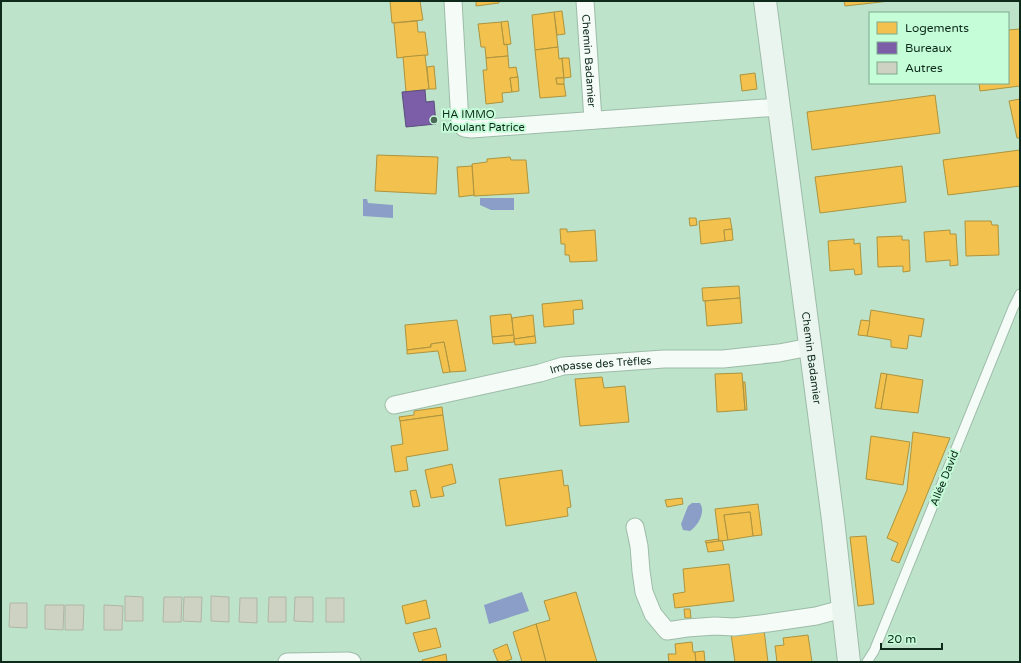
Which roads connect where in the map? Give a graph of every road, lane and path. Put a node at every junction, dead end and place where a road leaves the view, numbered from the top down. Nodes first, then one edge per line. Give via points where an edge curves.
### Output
1 (453, 1) edge
2 (585, 1) edge
3 (765, 1) edge
4 (779, 107) junction
5 (593, 120) junction
6 (1020, 294) edge
7 (810, 347) junction
8 (394, 404) dead end
9 (635, 527) dead end
10 (842, 609) junction
11 (287, 662) edge
12 (352, 662) edge
13 (849, 662) edge
14 (867, 662) edge

1 - 5 street, Chemin Badamier via 460,123 464,128
2 - 5 street, Chemin Badamier
3 - 4 street, Chemin Badamier
4 - 5 street, Chemin Badamier
4 - 7 street, Chemin Badamier
6 - 14 lane, Allée David via 874,651
7 - 8 street, Impasse des Trèfles via 723,359 664,358 563,366
7 - 10 street, Chemin Badamier
9 - 10 street via 644,592 653,614 667,631 761,624 816,616
10 - 13 street, Chemin Badamier
11 - 12 street

